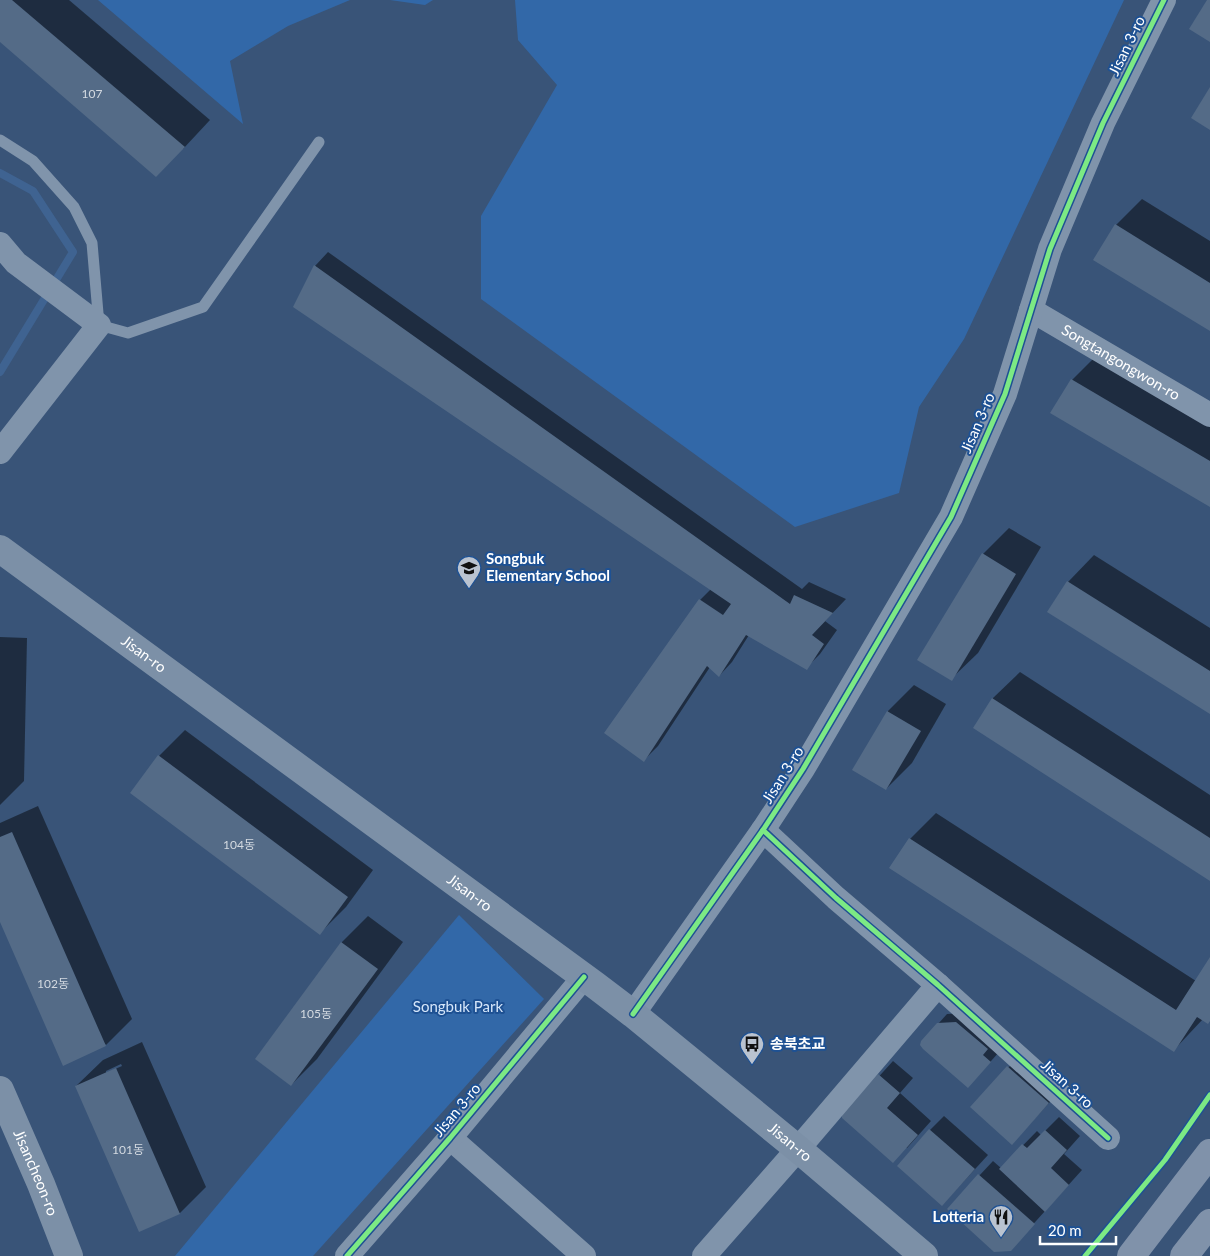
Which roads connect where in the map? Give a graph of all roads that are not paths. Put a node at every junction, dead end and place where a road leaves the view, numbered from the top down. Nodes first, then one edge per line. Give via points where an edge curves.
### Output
1 (1164, 0) edge
2 (0, 140) edge
3 (319, 142) dead end
4 (0, 244) edge
5 (1031, 310) junction
6 (99, 325) junction
7 (1210, 415) edge
8 (0, 452) edge
9 (0, 549) edge
10 (763, 830) junction
11 (584, 977) junction
12 (938, 985) junction
13 (633, 1014) junction
14 (0, 1090) edge
15 (450, 1138) junction
16 (1108, 1138) dead end
17 (798, 1150) junction
18 (1210, 1153) edge
19 (1210, 1223) edge
20 (68, 1256) edge
21 (346, 1256) edge
22 (584, 1256) edge
23 (704, 1256) edge
24 (924, 1256) edge
25 (1131, 1256) edge
26 (1184, 1256) edge

1 - 5 street, Jisan 3-ro via 1103,123 1050,249
2 - 6 lane via 33,161 74,207 92,243
3 - 6 lane via 202,308 128,333
4 - 6 street via 16,262
5 - 7 street, Songtangongwon-ro
5 - 10 street, Jisan 3-ro via 1004,394 951,517 803,769
6 - 8 street
9 - 11 main road, Jisan-ro
10 - 12 street, Jisan 3-ro via 836,898
10 - 13 street, Jisan 3-ro
11 - 13 main road, Jisan-ro
11 - 15 street, Jisan 3-ro
12 - 16 street, Jisan 3-ro
12 - 17 street
13 - 17 main road, Jisan-ro
14 - 20 main road, Jisancheon-ro
15 - 21 street, Jisan 3-ro
15 - 22 street, Jisan 3-ro
17 - 23 street
17 - 24 main road, Jisan-ro
18 - 25 main road
19 - 26 main road

